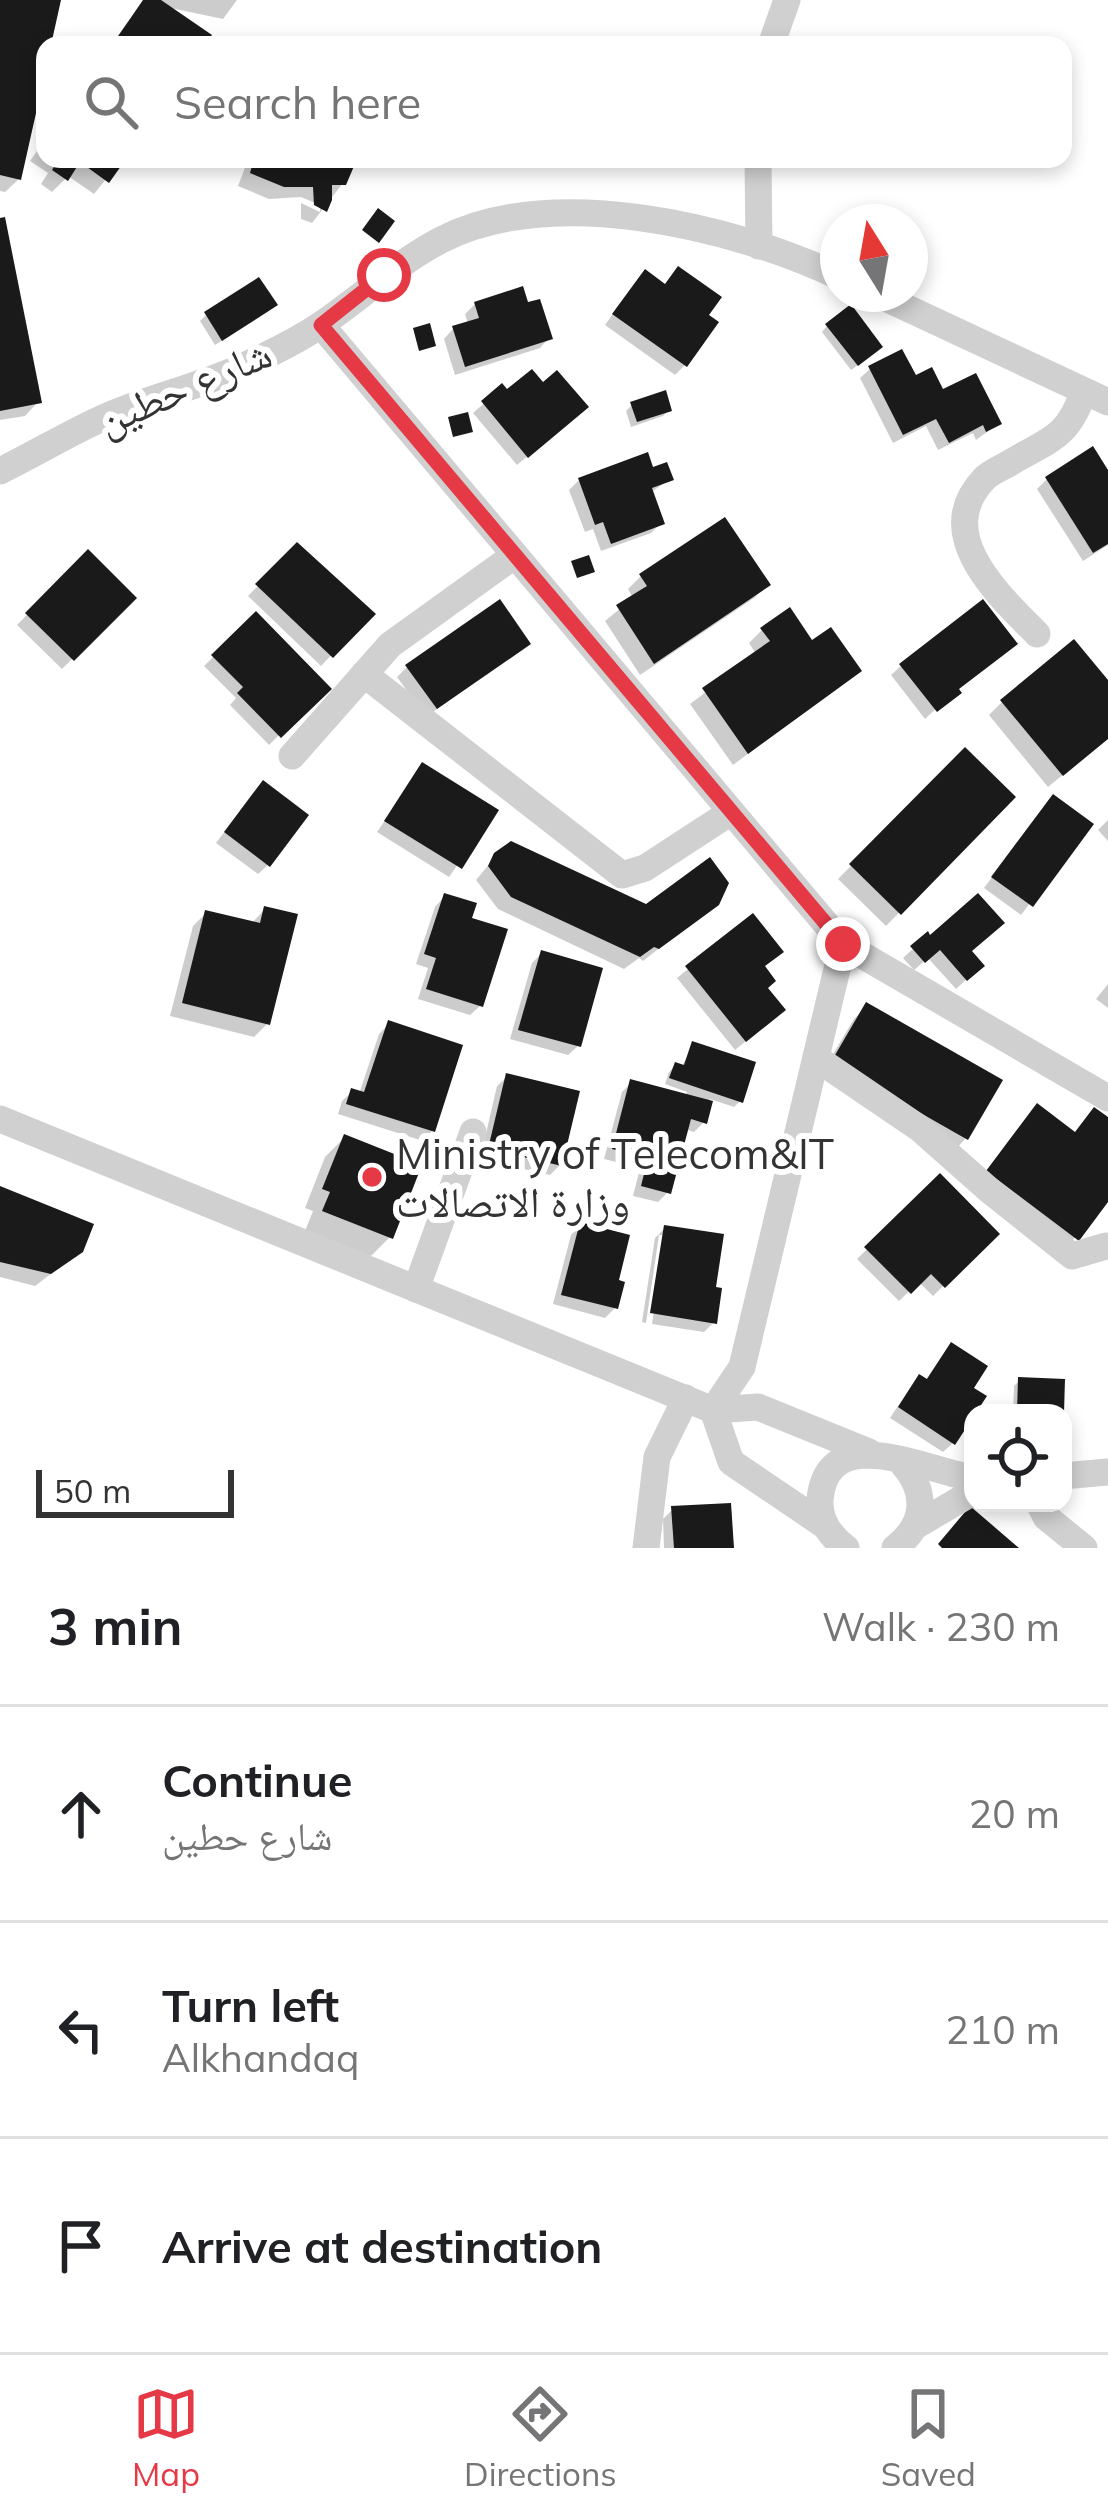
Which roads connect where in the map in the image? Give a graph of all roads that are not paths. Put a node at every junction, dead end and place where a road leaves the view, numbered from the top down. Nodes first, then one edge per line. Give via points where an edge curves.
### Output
1 (787, 0) edge
2 (774, 36) edge
3 (758, 168) edge
4 (758, 247) junction
5 (820, 269) edge
6 (915, 312) edge
7 (321, 325) junction
8 (1096, 397) edge
9 (0, 472) edge
10 (515, 555) junction
11 (1037, 634) dead end
12 (364, 674) junction
13 (292, 756) dead end
14 (731, 812) junction
15 (843, 944) junction
16 (815, 1058) junction
17 (1108, 1098) edge
18 (0, 1119) edge
19 (473, 1132) dead end
20 (1106, 1246) edge
21 (416, 1289) junction
22 (686, 1398) junction
23 (712, 1410) junction
24 (869, 1452) junction
25 (902, 1463) junction
26 (1108, 1472) edge
27 (1072, 1475) edge
28 (964, 1476) edge
29 (964, 1499) edge
30 (1044, 1512) edge
31 (824, 1525) junction
32 (910, 1538) edge
33 (646, 1548) edge
34 (846, 1548) edge
35 (1084, 1548) edge

1 - 2 street
3 - 4 street
4 - 5 street, شارع حطين
4 - 7 street, شارع حطين via 698,226 614,214 508,220 445,238
6 - 8 street
7 - 9 street, شارع حطين via 249,364 107,416
7 - 10 street
8 - 11 street via 1046,444 984,478 967,511 968,543 982,578
10 - 12 street via 390,645
10 - 14 street
12 - 13 street
12 - 14 street via 622,875
14 - 15 street
15 - 16 street
15 - 17 street
16 - 20 street via 919,1128 1072,1256
16 - 23 street via 742,1366
18 - 21 street
19 - 21 street
21 - 22 street
22 - 23 street
22 - 33 street via 656,1457
23 - 24 street via 758,1407
23 - 31 street via 731,1462
24 - 25 street
24 - 31 street via 826,1478
25 - 28 street
25 - 32 street via 922,1508
26 - 27 street
29 - 32 street
30 - 35 street
31 - 34 street

